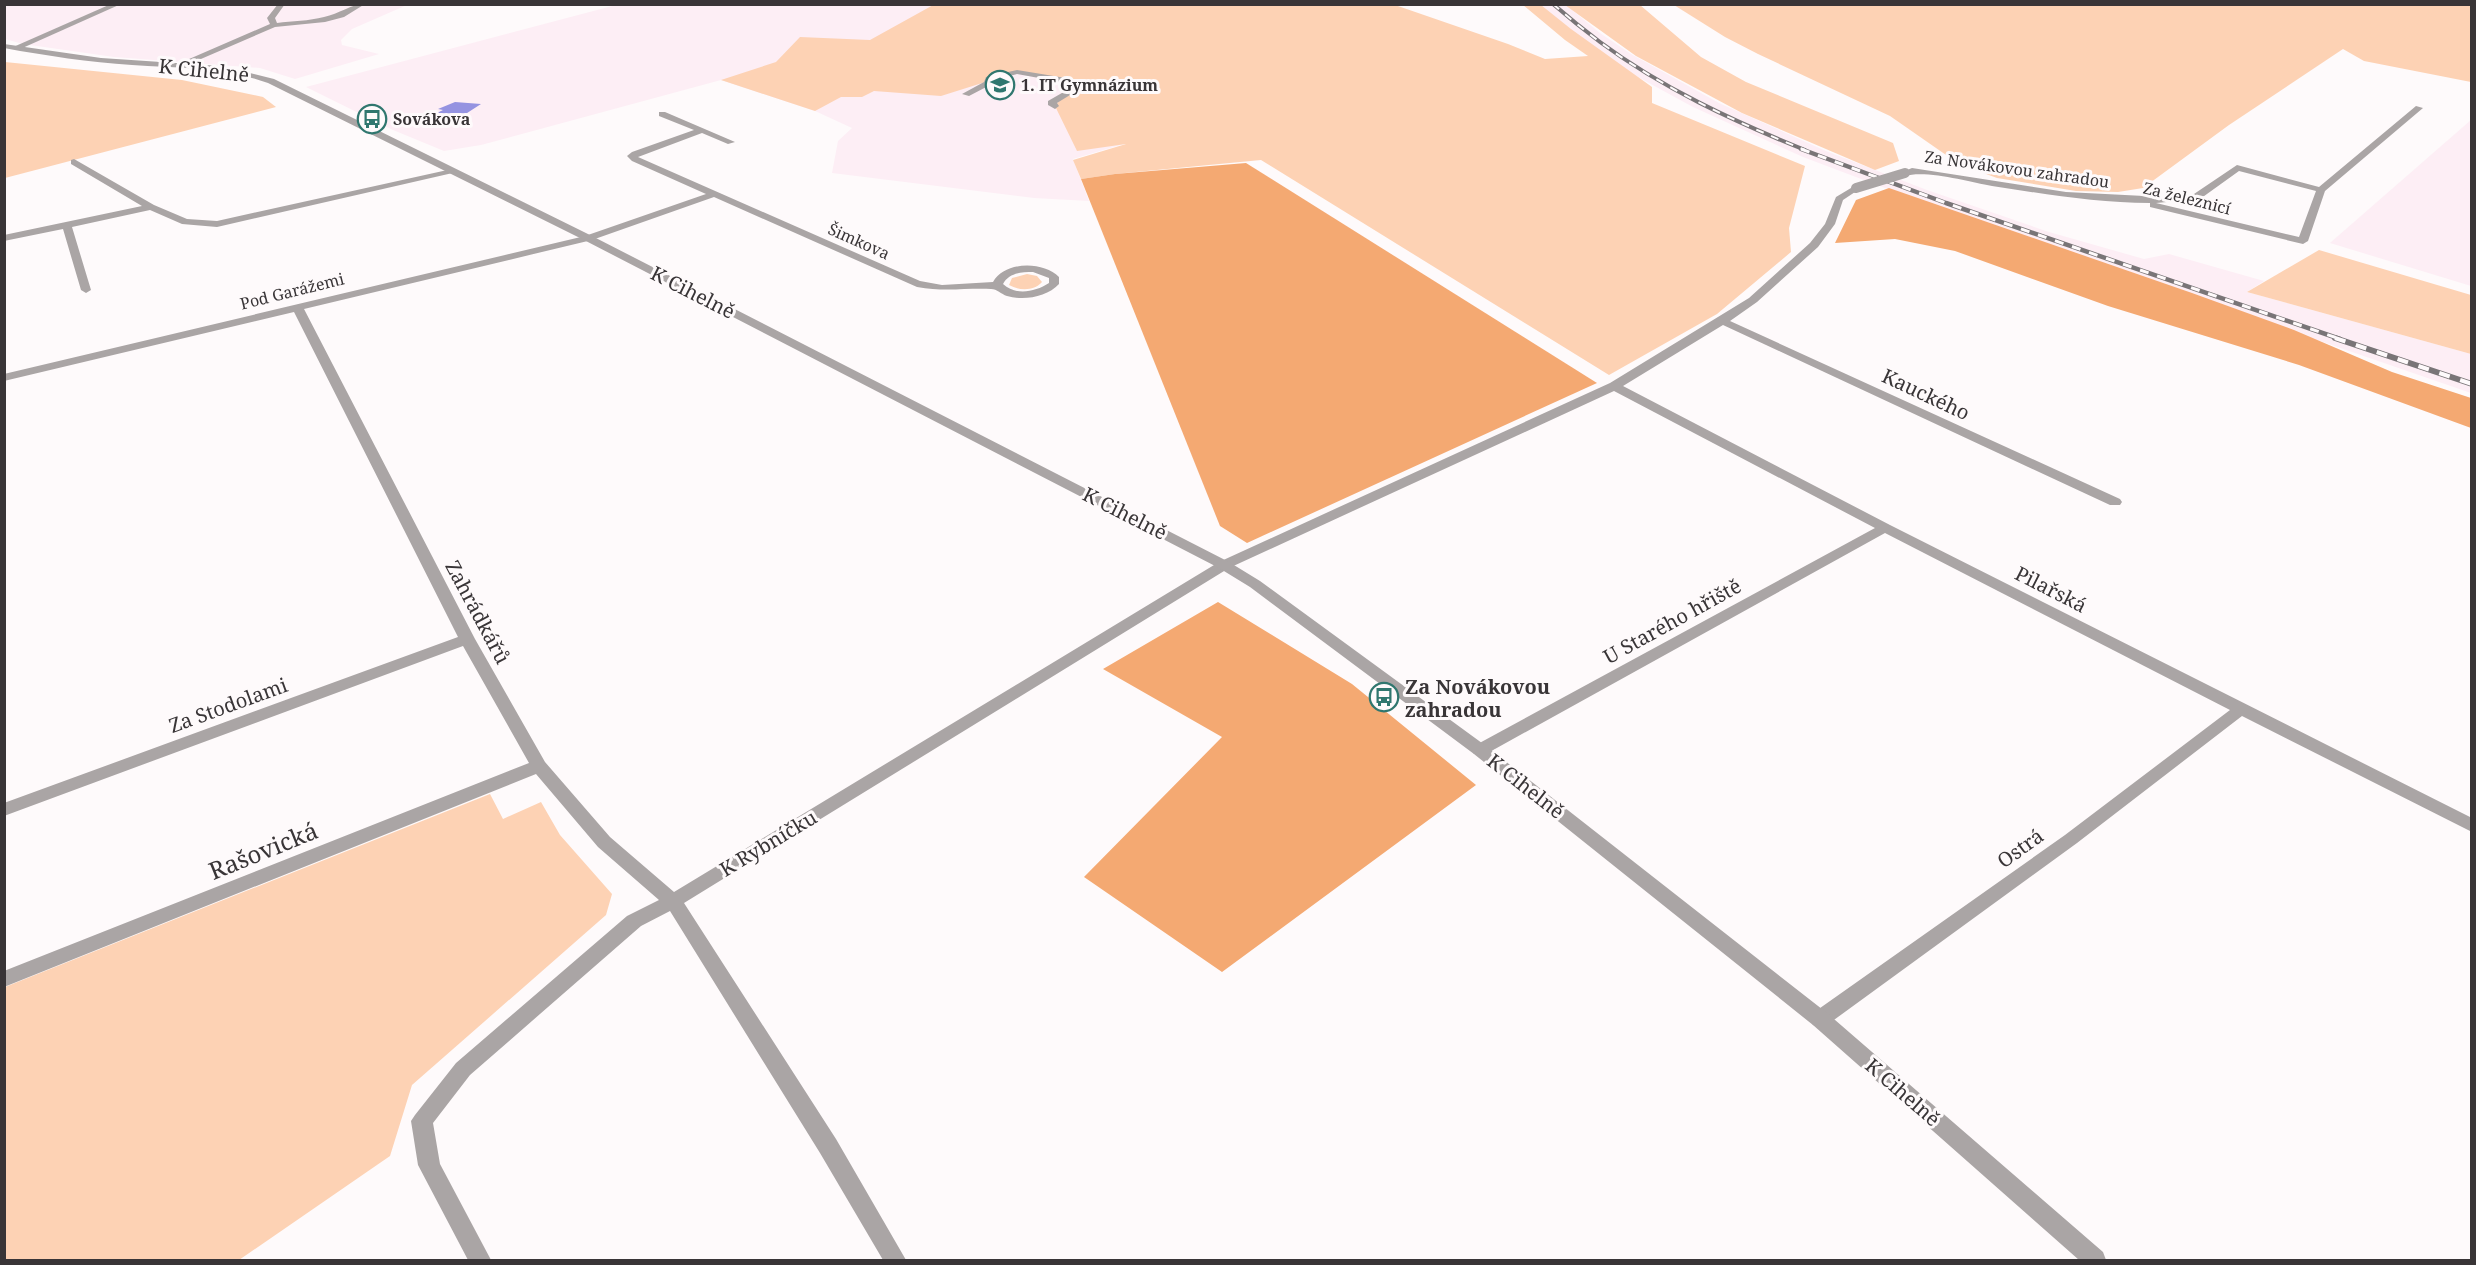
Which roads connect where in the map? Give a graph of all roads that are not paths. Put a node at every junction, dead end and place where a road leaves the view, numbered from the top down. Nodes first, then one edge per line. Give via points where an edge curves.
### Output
1 (118, 4) edge
2 (282, 4) edge
3 (362, 4) edge
4 (274, 25) junction
5 (4, 46) edge
6 (15, 48) junction
7 (177, 66) junction
8 (966, 94) dead end
9 (1055, 106) dead end
10 (2419, 108) dead end
11 (662, 114) dead end
12 (702, 130) junction
13 (731, 141) dead end
14 (74, 162) dead end
15 (453, 172) junction
16 (2320, 190) junction
17 (714, 194) junction
18 (2133, 200) junction
19 (151, 207) junction
20 (68, 225) junction
21 (4, 238) edge
22 (588, 238) junction
23 (997, 285) junction
24 (86, 290) dead end
25 (297, 306) junction
26 (1722, 321) junction
27 (4, 378) edge
28 (1614, 386) junction
29 (2115, 502) dead end
30 (1885, 528) junction
31 (1224, 566) junction
32 (467, 639) junction
33 (2241, 709) junction
34 (1480, 750) junction
35 (539, 766) junction
36 (4, 810) edge
37 (2472, 826) edge
38 (673, 901) junction
39 (4, 979) edge
40 (1820, 1019) junction
41 (480, 1260) edge
42 (895, 1260) edge
43 (2095, 1260) edge

1 - 6 street
2 - 4 street via 271,18
3 - 4 street via 322,20
4 - 7 street
5 - 6 street, K Cihelně
6 - 7 street, K Cihelně via 102,61
7 - 15 street, K Cihelně via 261,77
8 - 9 street via 989,79 1017,72 1075,82 1079,87 1051,103
10 - 16 street
11 - 12 street
12 - 13 street
12 - 17 street, Šimkova via 632,156
14 - 19 street
15 - 19 street via 217,224 185,222
15 - 22 street, K Cihelně
16 - 18 street, Za železnicí via 2237,168 2198,198
16 - 18 street, Za železnicí via 2303,241
17 - 22 street
17 - 23 street, Šimkova via 917,284 942,288
18 - 26 street, Za Novákovou zahradou, bridge via 1905,173 1856,188 1839,199 1830,224 1807,251 1754,300
19 - 20 street
20 - 21 street
20 - 24 street
22 - 25 street, Pod Garážemi
22 - 31 street, K Cihelně
23 - 23 street, Šimkova via 1023,294 1045,290 1055,281 1047,272 1025,269 1004,274
25 - 27 street, Pod Garážemi
25 - 32 street, Zahrádkářů
26 - 28 street, Za Novákovou zahradou
26 - 29 street, Kauckého
28 - 30 street, Pilařská
28 - 31 street, Za Novákovou zahradou
30 - 33 street, Pilařská
30 - 34 street, U Starého hřiště
31 - 34 street, K Cihelně via 1255,584
31 - 38 street, K Rybníčku
32 - 35 street, Zahrádkářů
32 - 36 street, Za Stodolami
33 - 37 street, Pilařská
33 - 40 street, Ostrá via 2071,839
34 - 40 street, K Cihelně
35 - 38 street, Zahrádkářů via 604,842
35 - 39 street, Rašovická
38 - 41 street, K Rybníčku via 634,921 464,1069 422,1121 429,1165
38 - 42 street
40 - 43 street, K Cihelně

